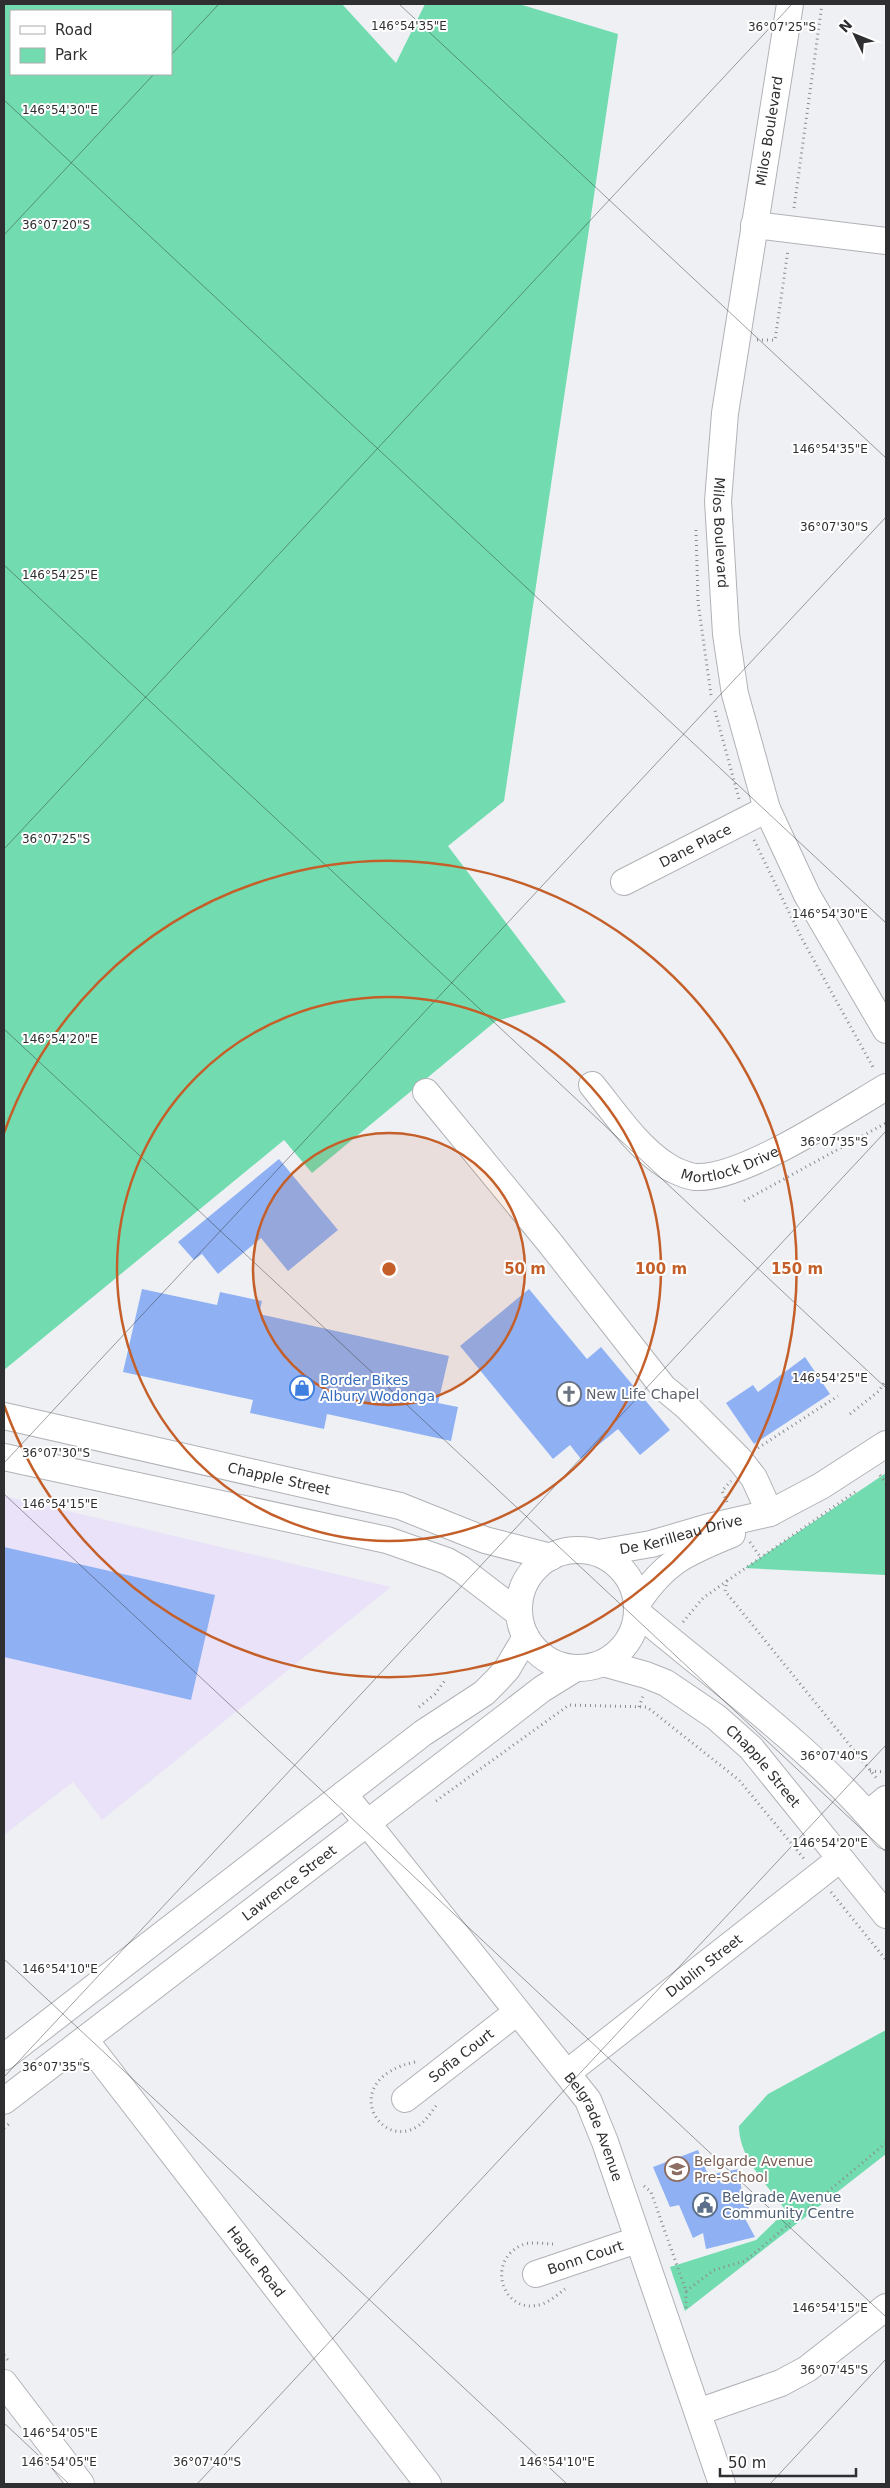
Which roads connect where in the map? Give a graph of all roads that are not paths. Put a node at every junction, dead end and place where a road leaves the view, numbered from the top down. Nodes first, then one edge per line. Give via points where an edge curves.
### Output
1 (790, 4) edge
2 (754, 225) junction
3 (886, 241) edge
4 (756, 815) junction
5 (624, 882) dead end
6 (886, 1030) edge
7 (592, 1085) dead end
8 (884, 1088) edge
9 (426, 1092) dead end
10 (4, 1416) edge
11 (886, 1444) edge
12 (4, 1457) edge
13 (766, 1514) junction
14 (599, 1553) junction
15 (551, 1557) junction
16 (638, 1608) junction
17 (517, 1612) junction
18 (526, 1637) junction
19 (603, 1663) junction
20 (576, 1668) junction
21 (344, 1794) junction
22 (878, 1799) edge
23 (368, 1821) junction
24 (886, 1836) edge
25 (840, 1859) junction
26 (886, 1916) edge
27 (517, 2012) junction
28 (85, 2040) junction
29 (4, 2057) edge
30 (567, 2074) junction
31 (405, 2099) dead end
32 (4, 2101) edge
33 (637, 2240) junction
34 (536, 2274) dead end
35 (886, 2307) edge
36 (6, 2391) edge
37 (698, 2412) junction
38 (81, 2484) edge
39 (428, 2484) edge
40 (722, 2484) edge

1 - 2 street, Milos Boulevard
2 - 3 street
2 - 4 street, Milos Boulevard via 725,413 720,462 719,543 726,634
4 - 5 street, Dane Place
4 - 6 street, Milos Boulevard
7 - 8 street, Mortlock Drive via 644,1148 668,1167 694,1177 728,1173
9 - 13 street via 663,1387 740,1460 754,1478
10 - 15 street, Chapple Street via 400,1506 485,1540
11 - 13 street, De Kerilleau Drive via 814,1490
12 - 17 street via 387,1540 461,1569
13 - 14 street, De Kerilleau Drive via 651,1544
13 - 16 street, De Kerilleau Drive via 742,1530 666,1567 653,1579
14 - 15 street via 566,1551
14 - 16 street via 610,1558 628,1576
15 - 17 street via 536,1568 525,1584
16 - 19 street via 627,1643
16 - 22 street via 713,1676
17 - 18 street
18 - 20 street via 547,1660
18 - 21 street via 508,1669 484,1692 423,1733
19 - 20 street
19 - 25 street, Chapple Street via 666,1683 716,1717 751,1748
20 - 23 street, Lawrence Street via 542,1689
21 - 23 street, Belgrade Avenue
21 - 29 street
22 - 24 street
23 - 27 street, Belgrade Avenue
23 - 28 street, Lawrence Street
25 - 26 street, Chapple Street
25 - 30 street, Dublin Street
27 - 30 street, Belgrade Avenue
27 - 31 street, Sofia Court
28 - 32 street, Lawrence Street
28 - 39 street, Hague Road
30 - 33 street, Belgrade Avenue via 588,2100
33 - 34 street, Bonn Court
33 - 37 street, Belgrade Avenue
35 - 37 street via 807,2369 781,2383
36 - 38 street
37 - 40 street, Belgrade Avenue

